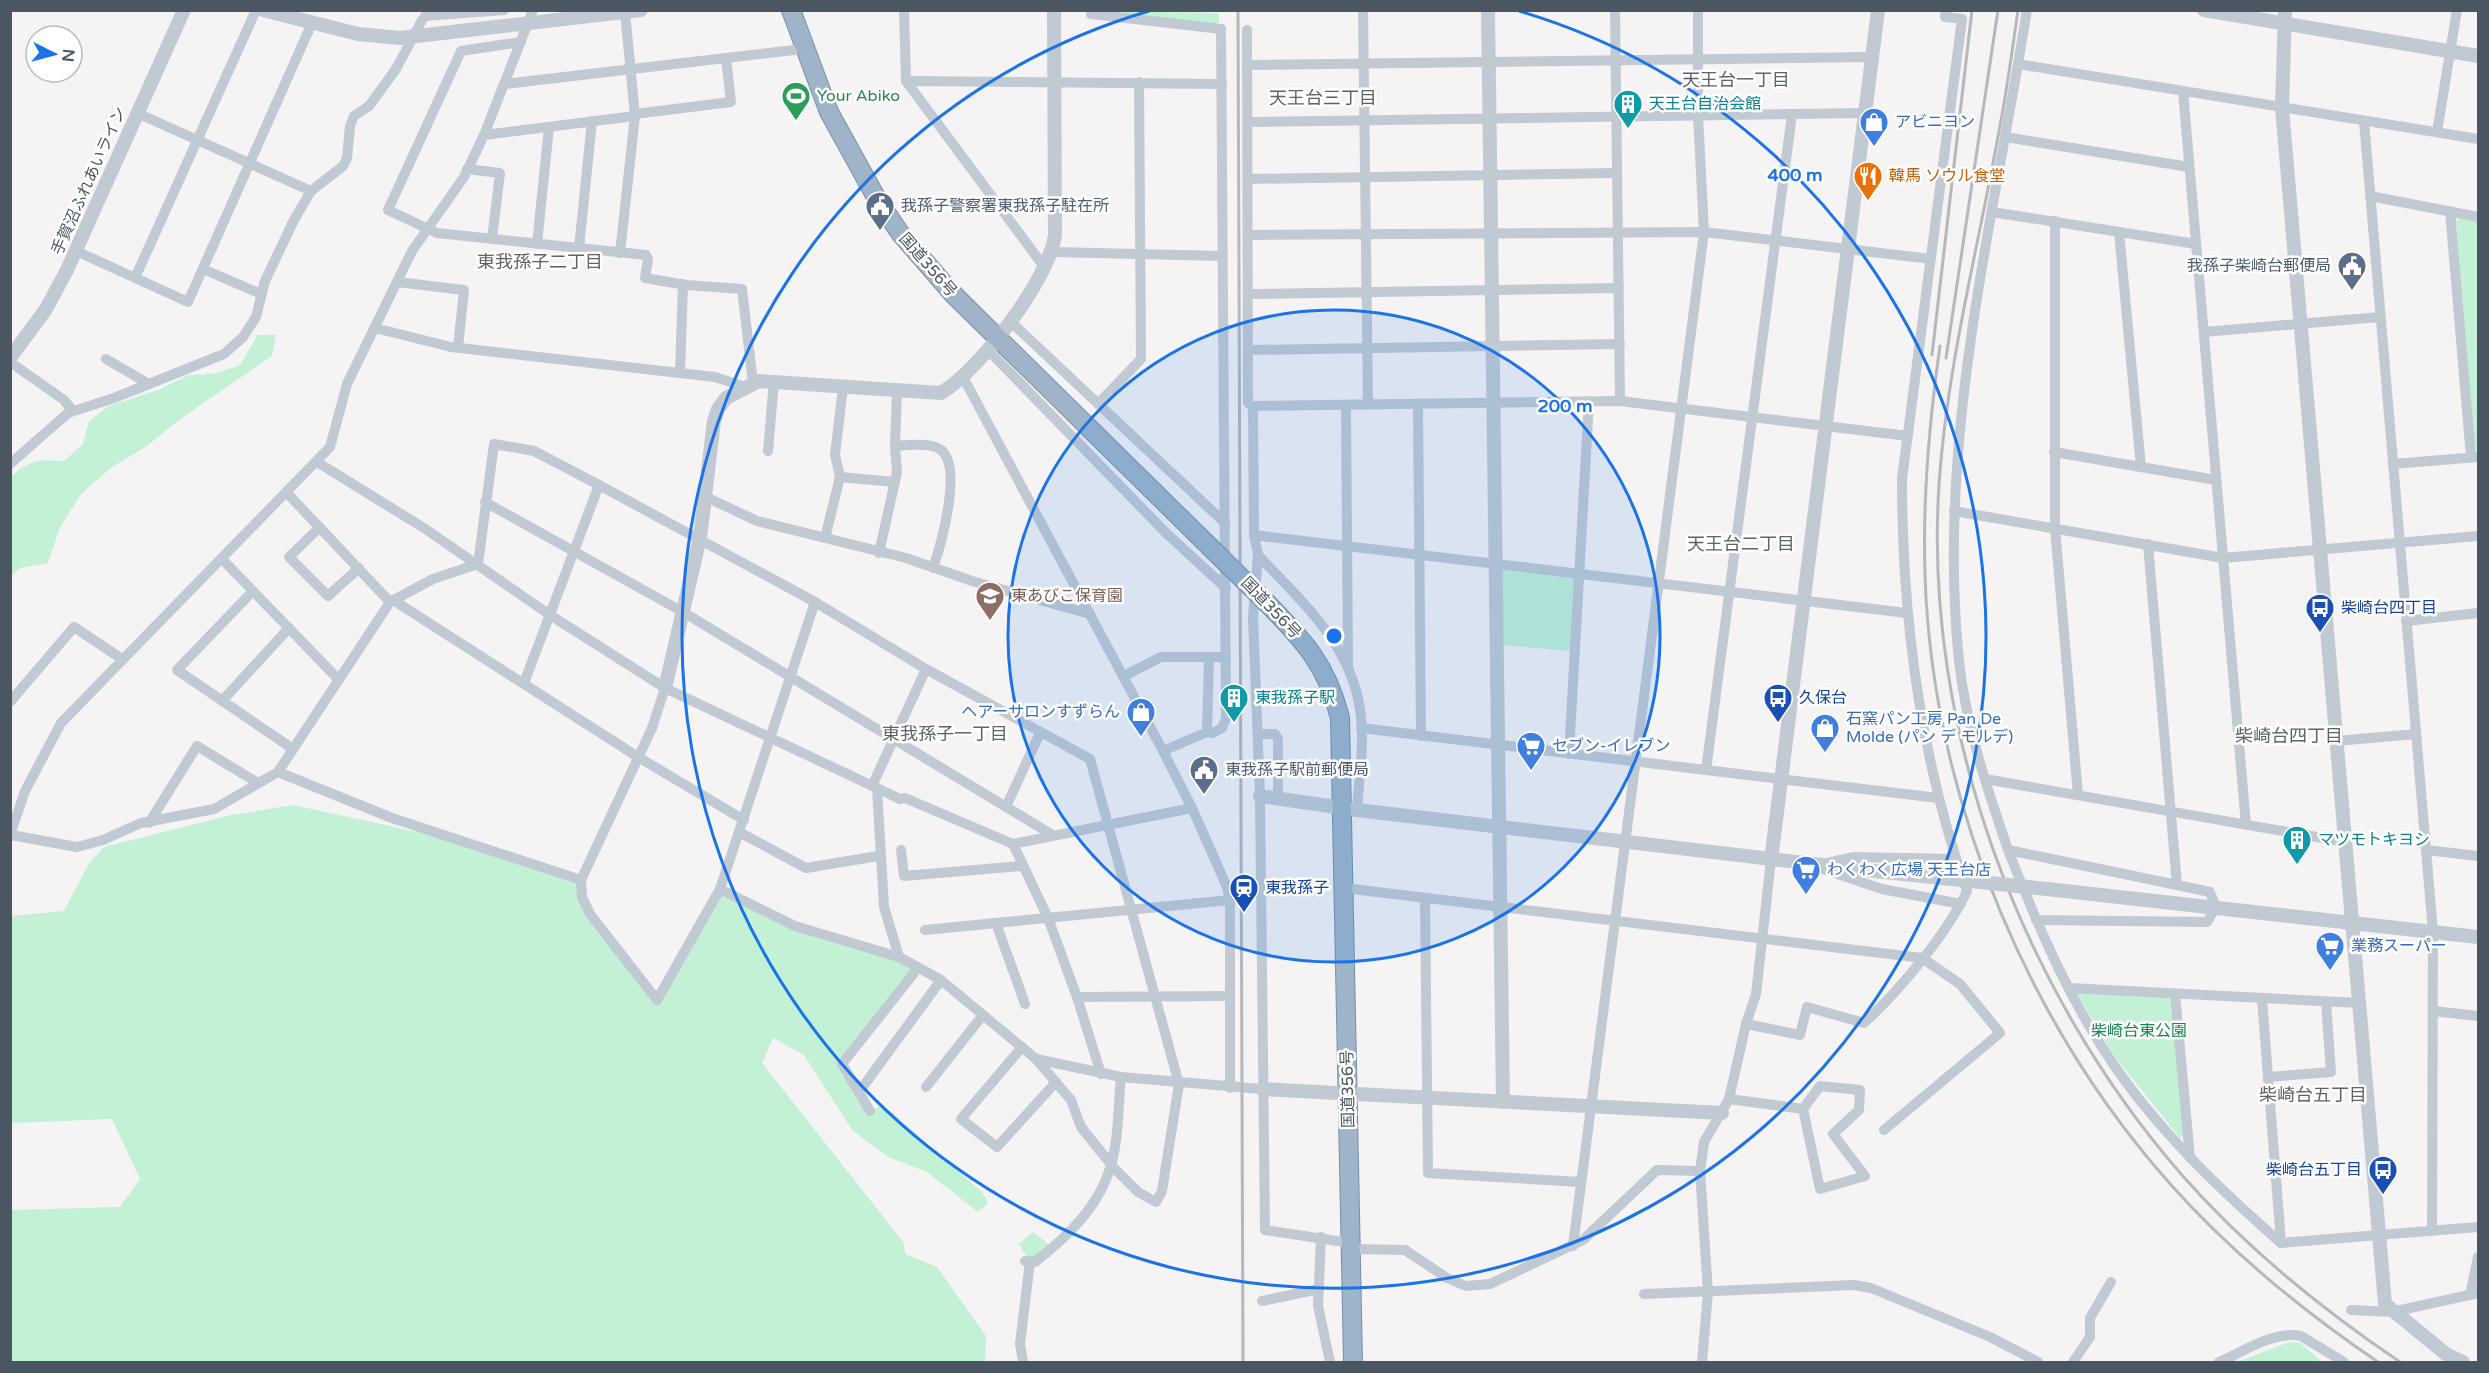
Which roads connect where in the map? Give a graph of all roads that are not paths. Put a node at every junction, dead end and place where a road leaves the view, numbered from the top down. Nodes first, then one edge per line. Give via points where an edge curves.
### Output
1 (256, 10) edge
2 (263, 10) edge
3 (504, 10) edge
4 (641, 10) edge
5 (791, 10) edge
6 (904, 10) edge
7 (1054, 10) edge
8 (1091, 10) edge
9 (1362, 10) edge
10 (1488, 10) edge
11 (1615, 10) edge
12 (1698, 10) edge
13 (1878, 10) edge
14 (1946, 10) edge
15 (2027, 10) edge
16 (2204, 10) edge
17 (2457, 10) edge
18 (184, 11) edge
19 (626, 12) junction
20 (425, 15) edge
21 (531, 17) edge
22 (2284, 17) edge
23 (312, 23) junction
24 (1247, 30) dead end
25 (521, 42) junction
26 (803, 49) junction
27 (2450, 51) junction
28 (2478, 56) edge
29 (1872, 57) junction
30 (726, 58) junction
31 (1698, 59) junction
32 (1616, 60) junction
33 (1488, 62) junction
34 (1363, 64) junction
35 (2018, 64) junction
36 (1247, 65) junction
37 (631, 69) junction
38 (906, 81) junction
39 (1054, 82) junction
40 (1139, 82) junction
41 (505, 84) junction
42 (1222, 84) junction
43 (2183, 91) junction
44 (2282, 108) junction
45 (137, 113) junction
46 (1866, 113) junction
47 (1792, 114) junction
48 (635, 115) junction
49 (1698, 116) junction
50 (1617, 117) junction
51 (1489, 118) junction
52 (1364, 120) junction
53 (2364, 120) junction
54 (592, 121) junction
55 (1248, 122) junction
56 (549, 127) junction
57 (2437, 132) junction
58 (484, 135) junction
59 (2005, 137) junction
60 (2478, 139) edge
61 (196, 140) junction
62 (250, 164) junction
63 (2189, 167) junction
64 (467, 169) junction
65 (1616, 173) junction
66 (1490, 174) junction
67 (1365, 177) junction
68 (1248, 179) junction
69 (311, 191) junction
70 (2370, 196) junction
71 (2450, 211) junction
72 (1992, 212) junction
73 (2478, 217) edge
74 (2055, 221) junction
75 (427, 229) junction
76 (1491, 232) junction
77 (1618, 232) junction
78 (1704, 232) junction
79 (2119, 232) junction
80 (1366, 234) junction
81 (1249, 235) junction
82 (492, 239) junction
83 (1776, 241) junction
84 (537, 244) junction
85 (2196, 244) junction
86 (579, 248) junction
87 (76, 250) junction
88 (1848, 250) junction
89 (1053, 252) junction
90 (620, 253) junction
91 (1140, 255) junction
92 (1223, 256) junction
93 (1931, 259) junction
94 (1045, 268) junction
95 (203, 269) junction
96 (135, 278) junction
97 (397, 282) junction
98 (683, 284) junction
99 (1619, 288) junction
100 (1492, 290) junction
101 (1367, 292) junction
102 (261, 294) junction
103 (1249, 294) junction
104 (2380, 316) junction
105 (1010, 321) junction
106 (2301, 323) junction
107 (375, 328) junction
108 (2204, 332) junction
109 (1620, 344) junction
110 (994, 345) junction
111 (1493, 346) junction
112 (458, 347) junction
113 (1367, 348) junction
114 (1248, 350) junction
115 (105, 358) dead end
116 (10, 360) edge
117 (680, 373) junction
118 (963, 377) junction
119 (774, 381) junction
120 (149, 384) junction
121 (749, 385) junction
122 (843, 387) junction
123 (897, 391) junction
124 (1589, 401) junction
125 (1620, 401) junction
126 (1099, 403) junction
127 (1494, 403) junction
128 (1346, 405) junction
129 (1368, 405) junction
130 (1418, 405) junction
131 (1253, 406) junction
132 (1682, 408) junction
133 (73, 411) junction
134 (1753, 416) junction
135 (1826, 425) junction
136 (1908, 436) junction
137 (895, 446) junction
138 (768, 451) dead end
139 (2054, 452) junction
140 (2475, 457) edge
141 (318, 462) junction
142 (2393, 464) junction
143 (10, 465) edge
144 (2140, 467) junction
145 (840, 477) junction
146 (2216, 480) junction
147 (895, 482) junction
148 (599, 485) junction
149 (287, 493) junction
150 (706, 497) junction
151 (485, 502) junction
152 (1954, 511) junction
153 (1225, 523) junction
154 (320, 527) junction
155 (2055, 528) junction
156 (1254, 534) junction
157 (2478, 536) edge
158 (825, 537) junction
159 (700, 538) junction
160 (2400, 542) junction
161 (2148, 544) junction
162 (1348, 546) junction
163 (2320, 550) junction
164 (574, 552) junction
165 (879, 553) junction
166 (1258, 555) junction
167 (1420, 555) junction
168 (2223, 558) junction
169 (222, 559) junction
170 (478, 564) junction
171 (1496, 564) junction
172 (359, 568) junction
173 (933, 568) junction
174 (1579, 575) junction
175 (1659, 585) junction
176 (1226, 588) junction
177 (253, 591) junction
178 (1730, 593) junction
179 (392, 601) junction
180 (815, 602) junction
181 (1803, 602) junction
182 (684, 612) junction
183 (1906, 613) junction
184 (1090, 614) junction
185 (2478, 614) edge
186 (550, 615) junction
187 (2406, 621) junction
188 (289, 628) junction
189 (1226, 657) junction
190 (1209, 658) junction
191 (122, 659) junction
192 (926, 669) junction
193 (1348, 669) junction
194 (1124, 676) junction
195 (790, 677) junction
196 (339, 680) junction
197 (524, 683) junction
198 (665, 688) junction
199 (222, 701) junction
200 (10, 702) edge
201 (1361, 728) junction
202 (1207, 732) junction
203 (1040, 733) junction
204 (1259, 734) junction
205 (2416, 734) junction
206 (1421, 736) junction
207 (771, 738) junction
208 (893, 740) junction
209 (2336, 741) junction
210 (1499, 745) junction
211 (293, 749) junction
212 (1163, 751) junction
213 (1569, 754) junction
214 (638, 757) junction
215 (1636, 762) junction
216 (1706, 770) junction
217 (278, 772) junction
218 (1780, 779) junction
219 (1984, 779) junction
220 (258, 783) junction
221 (874, 787) junction
222 (2078, 795) junction
223 (1260, 796) junction
224 (1938, 798) junction
225 (1278, 799) junction
226 (1006, 807) junction
227 (1192, 808) junction
228 (1350, 809) junction
229 (2170, 812) junction
230 (744, 820) junction
231 (149, 823) junction
232 (1108, 824) junction
233 (2246, 825) junction
234 (1500, 826) junction
235 (739, 832) junction
236 (1051, 834) junction
237 (11, 835) edge
238 (1625, 842) junction
239 (2345, 842) junction
240 (1013, 844) junction
241 (901, 850) dead end
242 (2008, 850) junction
243 (2426, 850) junction
244 (879, 856) junction
245 (2478, 856) edge
246 (1956, 859) junction
247 (1771, 860) junction
248 (1814, 865) junction
249 (1022, 866) junction
250 (581, 880) junction
251 (2176, 885) junction
252 (1344, 888) junction
253 (720, 889) junction
254 (1425, 898) junction
255 (1230, 900) junction
256 (1961, 904) junction
257 (1501, 906) junction
258 (2216, 907) junction
259 (1132, 910) junction
260 (1048, 918) junction
261 (1615, 920) junction
262 (2036, 920) junction
263 (996, 923) junction
264 (2352, 923) junction
265 (925, 930) dead end
266 (2433, 932) junction
267 (2478, 937) edge
268 (1763, 938) junction
269 (898, 957) junction
270 (1922, 958) junction
271 (918, 968) junction
272 (941, 980) junction
273 (2069, 988) junction
274 (2175, 994) junction
275 (1156, 996) junction
276 (1230, 996) junction
277 (1077, 997) junction
278 (2262, 999) junction
279 (2326, 1002) junction
280 (2359, 1003) junction
281 (1025, 1004) dead end
282 (2433, 1011) junction
283 (983, 1015) junction
284 (2478, 1016) edge
285 (1746, 1024) junction
286 (1022, 1047) junction
287 (1036, 1059) junction
288 (1101, 1074) junction
289 (1121, 1077) junction
290 (2268, 1077) junction
291 (1056, 1082) junction
292 (1179, 1083) junction
293 (926, 1087) dead end
294 (1230, 1088) junction
295 (1262, 1089) junction
296 (859, 1092) junction
297 (1349, 1094) junction
298 (1425, 1099) junction
299 (1729, 1099) junction
300 (1503, 1102) junction
301 (1592, 1107) junction
302 (1803, 1109) junction
303 (870, 1112) dead end
304 (1722, 1113) junction
305 (1884, 1130) dead end
306 (2190, 1158) junction
307 (1111, 1165) junction
308 (1700, 1171) junction
309 (1581, 1182) junction
310 (2478, 1227) edge
311 (2432, 1231) junction
312 (2379, 1235) junction
313 (1321, 1237) junction
314 (2281, 1243) junction
315 (1573, 1245) junction
316 (1350, 1246) junction
317 (2478, 1257) edge
318 (2111, 1282) dead end
319 (1318, 1289) junction
320 (1708, 1292) junction
321 (1644, 1294) dead end
322 (2474, 1294) edge
323 (1262, 1301) dead end
324 (2351, 1310) dead end
325 (2392, 1312) junction
326 (1023, 1362) edge
327 (1330, 1362) edge
328 (1353, 1362) edge
329 (1702, 1362) edge
330 (2038, 1362) edge
331 (2073, 1362) edge
332 (2219, 1362) edge
333 (2344, 1362) edge
334 (2463, 1362) edge

1 - 61 street
2 - 23 street
3 - 20 street
4 - 19 street
5 - 26 highway, 国道356号
6 - 38 street
7 - 39 street
8 - 42 street via 1091,14 1221,29
9 - 34 street
10 - 33 street
11 - 32 street
12 - 31 street
13 - 29 street
14 - 93 street via 1945,17 1962,19
15 - 35 street
16 - 22 street
17 - 27 street
18 - 45 street, 手賀沼ふれあいライン
19 - 21 street
19 - 37 street
20 - 69 street, bridge via 396,69 369,106 354,116 343,166
21 - 23 street via 400,38 358,34
21 - 25 street
22 - 27 street
22 - 44 street
23 - 62 street
24 - 36 street
25 - 41 street
25 - 75 street via 461,51 388,210
26 - 30 street
26 - 110 highway, 国道356号 via 829,112 889,216 920,259
27 - 28 street
27 - 57 street
29 - 31 street
29 - 46 street
30 - 37 street
30 - 48 street via 731,102
31 - 32 street
31 - 49 street
32 - 33 street
32 - 50 street
33 - 34 street
33 - 51 street
34 - 36 street
34 - 52 street
35 - 43 street
35 - 59 street
36 - 55 street
37 - 41 street
37 - 48 street
38 - 39 street
38 - 94 street
39 - 40 street
39 - 89 street
40 - 42 street
40 - 91 street
41 - 58 street
42 - 92 street
43 - 44 street
43 - 63 street
44 - 53 street
44 - 106 street
45 - 61 street
45 - 87 street, 手賀沼ふれあいライン
46 - 47 street
46 - 88 street
47 - 49 street
47 - 83 street
48 - 54 street
48 - 90 street
49 - 50 street
49 - 78 street
50 - 51 street
50 - 65 street
51 - 52 street
51 - 66 street
52 - 55 street
52 - 67 street
53 - 57 street
53 - 70 street
54 - 56 street
54 - 86 street
55 - 68 street
56 - 58 street
56 - 84 street
57 - 60 street
58 - 64 street
59 - 63 street
59 - 72 street
61 - 62 street
61 - 96 street
62 - 69 street
62 - 95 street
63 - 85 street
64 - 75 street
64 - 82 street via 500,173
65 - 66 street
65 - 77 street
66 - 67 street
66 - 76 street
67 - 68 street
67 - 80 street
68 - 81 street
69 - 102 street
70 - 71 street
70 - 104 street
71 - 73 street
71 - 140 street
72 - 74 street
72 - 152 street via 1964,392
74 - 79 street
74 - 139 street
75 - 82 street
75 - 97 street
76 - 77 street
76 - 80 street
76 - 100 street
77 - 78 street
77 - 99 street
78 - 83 street
78 - 132 street
79 - 85 street
79 - 144 street
80 - 81 street
80 - 101 street
81 - 103 street
82 - 84 street
83 - 88 street
83 - 134 street
84 - 86 street
85 - 108 street
86 - 90 street
87 - 96 street
87 - 116 street, 手賀沼ふれあいライン via 46,309
88 - 93 street
88 - 135 street
89 - 91 street
89 - 94 street
90 - 98 street via 646,255 645,278
91 - 92 street
91 - 126 street via 1141,359
92 - 153 street
93 - 136 street
94 - 105 street
95 - 96 street via 188,302
95 - 102 street
97 - 107 street
97 - 112 street via 464,290
98 - 117 street
98 - 121 street via 742,289
99 - 100 street
99 - 109 street
100 - 101 street
100 - 111 street
101 - 103 street
101 - 113 street
102 - 120 street via 254,321 232,349
103 - 114 street
104 - 106 street
104 - 142 street
105 - 110 street
105 - 126 street
106 - 108 street
106 - 163 street
107 - 112 street
107 - 141 street via 343,394 330,447
108 - 146 street
109 - 111 street
109 - 125 street
110 - 118 street
110 - 176 street via 1166,533
110 - 228 highway, 国道356号, bridge via 1209,546 1310,648 1330,682 1341,718
111 - 113 street
111 - 127 street
112 - 117 street
113 - 114 street
113 - 129 street
114 - 131 street via 1248,403
115 - 120 street
116 - 133 street
117 - 121 street
118 - 123 street via 941,393
118 - 184 street
119 - 121 street
119 - 122 street
119 - 138 street
120 - 133 street
121 - 150 street via 726,398 718,409 711,436
122 - 123 street
122 - 145 street via 835,455
123 - 137 street
124 - 125 street
124 - 127 street
124 - 174 street
125 - 132 street
126 - 153 street
127 - 130 street
127 - 171 street
128 - 129 street
128 - 131 street
128 - 162 street
129 - 130 street
130 - 167 street
131 - 156 street
132 - 134 street
132 - 175 street
133 - 143 street
134 - 135 street
134 - 178 street
135 - 136 street
135 - 181 street
136 - 183 street via 1902,479
137 - 147 street
137 - 173 street via 936,447 944,451 950,465 945,533
139 - 144 street
139 - 155 street
140 - 142 street
141 - 149 street
141 - 170 street
142 - 160 street
144 - 146 street
145 - 147 street
145 - 158 street
146 - 168 street
147 - 165 street
148 - 151 street via 534,451 494,444
148 - 159 street
148 - 164 street
149 - 154 street
149 - 169 street
150 - 158 street via 757,521
150 - 159 street
151 - 164 street
151 - 170 street
152 - 155 street
152 - 219 street via 1953,591 1959,664
153 - 176 street
154 - 172 street
154 - 172 street via 289,557 328,596
155 - 161 street
155 - 222 street
156 - 162 street
156 - 166 street
157 - 160 street
158 - 165 street
159 - 180 street
159 - 182 street
160 - 163 street
160 - 187 street
161 - 168 street
161 - 229 street
162 - 167 street
162 - 193 street
163 - 168 street
163 - 209 street
164 - 182 street
164 - 186 street
165 - 173 street
166 - 193 street via 1320,620
166 - 204 street via 1253,616
167 - 171 street
167 - 206 street
168 - 233 street
169 - 177 street
169 - 191 street
170 - 179 street via 433,579
170 - 186 street
171 - 174 street
171 - 210 street
172 - 179 street
173 - 184 street
174 - 175 street
174 - 213 street
175 - 178 street
175 - 215 street
176 - 189 street
177 - 188 street
177 - 199 street via 177,670
178 - 181 street
178 - 216 street
179 - 196 street
179 - 197 street
180 - 192 street
180 - 195 street
181 - 183 street
181 - 218 street
182 - 195 street
182 - 198 street
183 - 224 street via 1918,710
184 - 194 street
185 - 187 street
186 - 197 street
186 - 198 street
187 - 205 street
188 - 196 street
188 - 199 street
189 - 190 street
189 - 202 street via 1226,718 1222,728
190 - 194 street via 1161,657
190 - 202 street
191 - 200 street via 74,627
191 - 237 street via 61,723 25,791
192 - 203 street
192 - 208 street
193 - 201 street via 1358,699
194 - 212 street
195 - 207 street
195 - 208 street
196 - 211 street
197 - 214 street
198 - 207 street
198 - 214 street
199 - 211 street
201 - 206 street
201 - 228 street
202 - 212 street
203 - 226 street
203 - 232 street via 1090,759
204 - 223 street
204 - 225 street via 1275,734 1278,739
205 - 209 street
205 - 243 street
206 - 210 street
207 - 221 street
207 - 230 street
208 - 221 street
208 - 226 street
209 - 239 street
210 - 213 street
210 - 234 street
211 - 217 street
212 - 227 street
213 - 215 street
214 - 230 street
214 - 250 street
215 - 216 street
215 - 238 street
216 - 218 street
217 - 220 street
217 - 250 street via 403,822
218 - 224 street
218 - 247 street
219 - 222 street
219 - 242 street
220 - 231 street via 214,809
220 - 231 street via 197,746
221 - 240 street
221 - 244 street
222 - 229 street
223 - 225 street
223 - 295 street
224 - 246 street
225 - 228 street
226 - 236 street
227 - 232 street
227 - 255 street
228 - 234 street
228 - 252 highway, 国道356号
229 - 233 street
229 - 251 street
230 - 235 street
231 - 237 street via 78,847
232 - 236 street
232 - 259 street
233 - 239 street
234 - 238 street
234 - 257 street
235 - 244 street via 806,868
235 - 253 street
236 - 240 street
238 - 247 street
238 - 261 street
239 - 264 street
240 - 249 street
241 - 249 street via 904,876
242 - 251 street
242 - 262 street
243 - 245 street
243 - 266 street
244 - 269 street via 884,907
246 - 248 street via 1854,857
246 - 256 street via 1967,891
247 - 248 street
247 - 268 street
248 - 256 street via 1882,889
248 - 258 street, bridge
249 - 260 street
250 - 253 street via 582,897 590,914 657,1000
251 - 258 street via 2210,892
252 - 254 street
252 - 297 highway, 国道356号
253 - 269 street via 795,926
254 - 257 street
254 - 298 street
255 - 259 street
255 - 276 street
256 - 270 street
257 - 261 street
257 - 300 street
258 - 262 street via 2207,921
258 - 264 street
259 - 260 street
259 - 275 street
260 - 263 street
260 - 277 street
261 - 268 street
261 - 301 street
262 - 273 street
263 - 265 street
263 - 281 street
264 - 266 street
264 - 280 street
266 - 267 street
266 - 282 street
268 - 270 street
268 - 285 street via 1756,994
269 - 271 street
270 - 285 street via 1864,1023 1807,1007 1800,1035
270 - 305 street via 1960,984 2000,1033
271 - 272 street
271 - 296 street via 842,1064
272 - 283 street
272 - 296 street
273 - 274 street
273 - 306 street via 2123,1078
274 - 278 street
274 - 306 street
275 - 276 street
275 - 277 street
275 - 292 street
276 - 294 street
277 - 288 street
278 - 279 street
278 - 290 street
279 - 280 street
279 - 290 street via 2331,1072
280 - 312 street
282 - 284 street
282 - 311 street
283 - 286 street
283 - 293 street
285 - 299 street
286 - 287 street
286 - 291 street via 961,1119 997,1147
287 - 288 street
287 - 291 street
288 - 289 street
289 - 292 street
289 - 307 street
290 - 314 street
291 - 307 street via 1071,1100 1081,1127
292 - 294 street
292 - 307 street via 1162,1191 1156,1202 1138,1192
294 - 295 street
295 - 297 street
295 - 313 street via 1265,1230
296 - 303 street
297 - 298 street
297 - 316 highway, 国道356号
298 - 300 street
298 - 309 street via 1428,1173
299 - 302 street
299 - 304 street
300 - 301 street
301 - 304 street
301 - 309 street
302 - 302 street via 1820,1086 1860,1090 1859,1110 1833,1134 1864,1176 1820,1189
304 - 308 street via 1704,1142
306 - 314 street
307 - 326 street via 1099,1194 1068,1235 1035,1262 1028,1262 1020,1344
308 - 315 street via 1657,1170
308 - 320 street
309 - 315 street
310 - 311 street
311 - 312 street
312 - 314 street
312 - 325 street via 2385,1304
313 - 316 street
313 - 319 street
315 - 316 street via 1490,1284 1466,1286 1405,1250
316 - 328 highway, 国道356号
317 - 322 street
318 - 331 street via 2090,1318 2090,1337
319 - 323 street
319 - 327 street
320 - 321 street
320 - 329 street
320 - 330 street via 1854,1285 1871,1288 1989,1337
322 - 325 street
324 - 325 street
325 - 334 street via 2446,1354
332 - 333 street via 2272,1339 2294,1334

